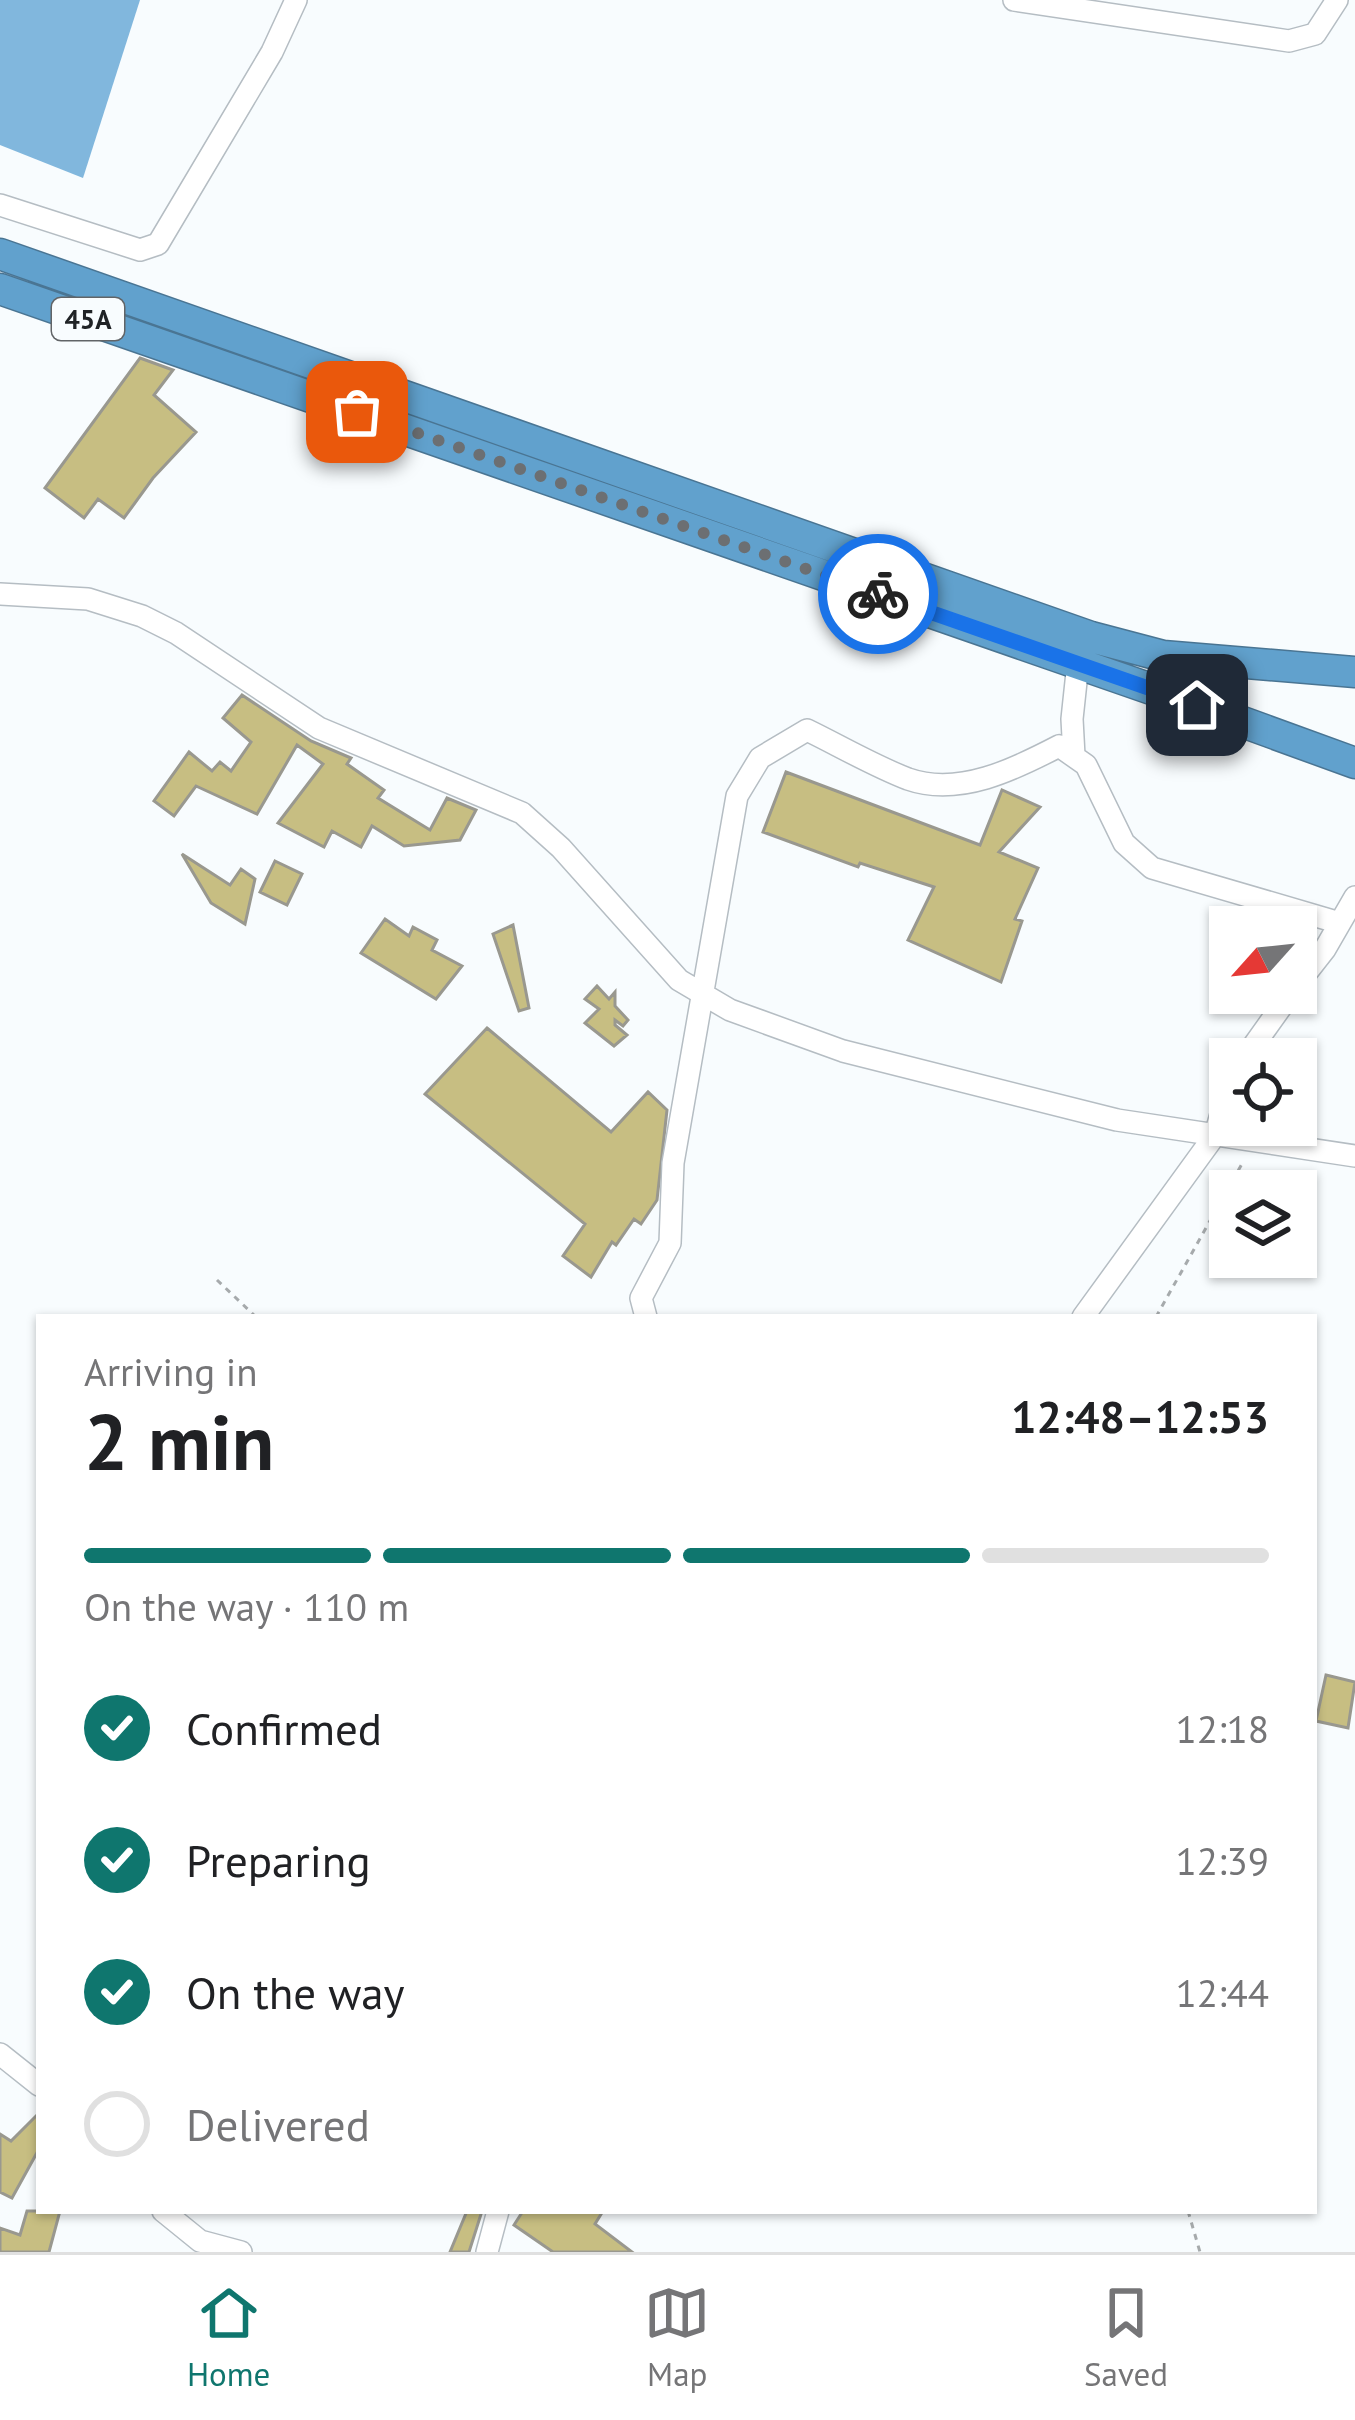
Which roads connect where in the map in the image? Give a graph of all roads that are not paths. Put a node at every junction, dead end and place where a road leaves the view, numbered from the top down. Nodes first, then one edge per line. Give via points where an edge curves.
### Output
1 (296, 0) edge
2 (1014, 0) edge
3 (1337, 0) edge
4 (0, 205) edge
5 (0, 254) edge
6 (0, 289) edge
7 (0, 594) edge
8 (1078, 663) junction
9 (1355, 672) edge
10 (1074, 756) junction
11 (1355, 763) edge
12 (1355, 897) edge
13 (1340, 923) junction
14 (1317, 956) edge
15 (706, 996) junction
16 (1209, 1134) edge
17 (1209, 1145) edge
18 (1288, 1146) edge
19 (1355, 1156) edge
20 (645, 1314) edge
21 (1084, 1314) edge
22 (0, 2054) edge
23 (36, 2083) edge
24 (167, 2214) edge
25 (497, 2214) edge
26 (241, 2252) edge
27 (487, 2252) edge

1 - 4 street via 158,244 140,250
2 - 3 street via 1289,41 1315,34
5 - 9 highway, 45A via 1091,638 1163,656
6 - 8 highway, 45A
7 - 15 street via 88,599 142,616 320,728 522,813 679,980
8 - 10 street
8 - 11 highway, 45A
10 - 13 street via 1124,843 1152,868
10 - 15 street via 1059,746 964,784 912,780 807,730 760,758 737,796
12 - 13 street
13 - 14 street
15 - 16 street via 843,1052 1117,1120
15 - 20 street via 673,1163 670,1243 640,1298
17 - 21 street
18 - 19 street
22 - 23 street
24 - 26 street via 200,2241
25 - 27 street

